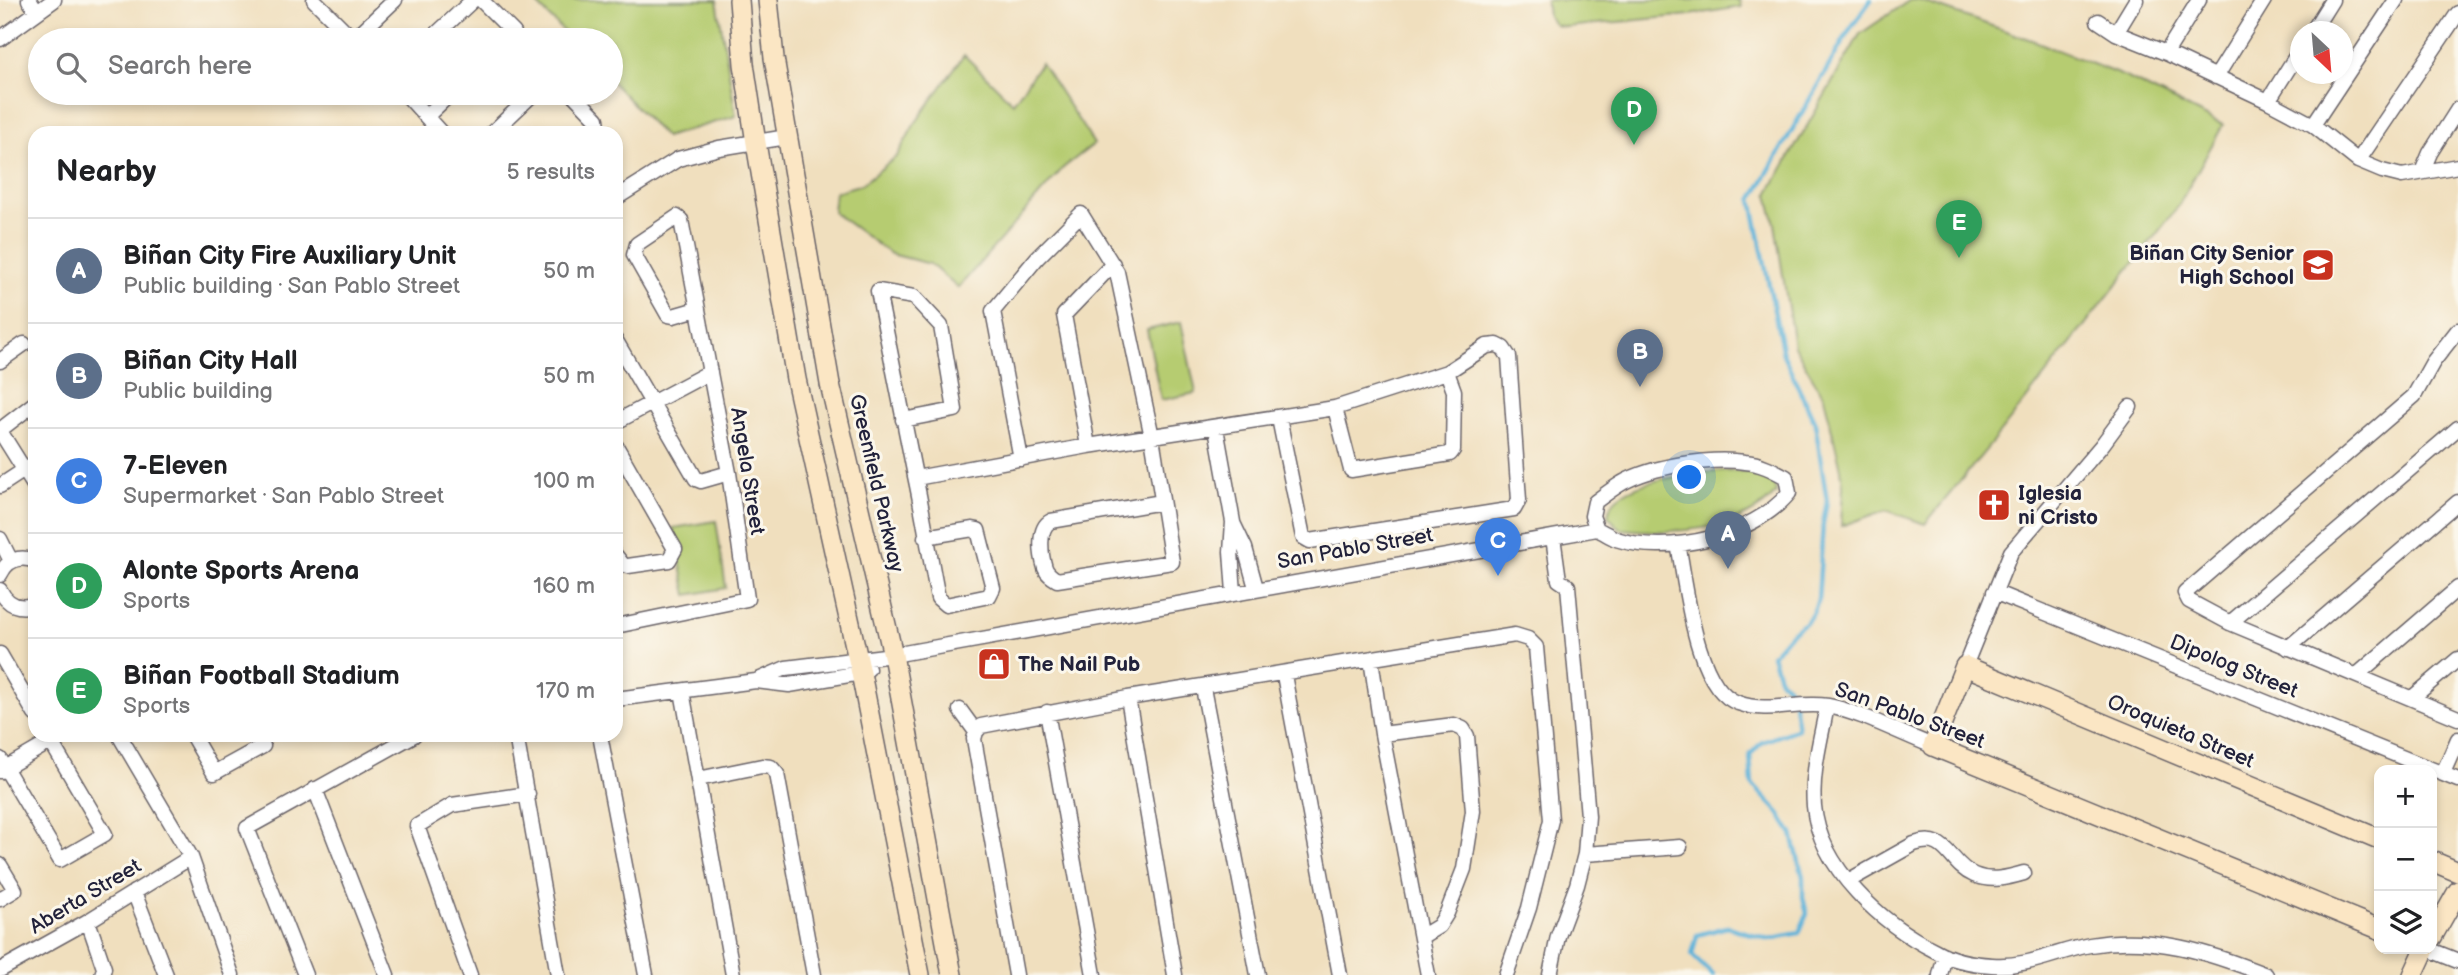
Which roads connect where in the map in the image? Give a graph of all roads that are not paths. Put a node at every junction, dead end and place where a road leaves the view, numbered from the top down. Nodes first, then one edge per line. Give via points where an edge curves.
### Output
1 (54, 0) edge
2 (315, 0) edge
3 (395, 0) edge
4 (473, 0) edge
5 (481, 0) edge
6 (738, 0) edge
7 (768, 0) edge
8 (2137, 0) edge
9 (2199, 0) edge
10 (2264, 0) edge
11 (2332, 0) edge
12 (2396, 0) edge
13 (2451, 0) edge
14 (33, 6) edge
15 (2458, 6) edge
16 (2458, 13) edge
17 (2098, 21) dead end
18 (2319, 21) edge
19 (342, 28) edge
20 (366, 28) edge
21 (443, 28) edge
22 (509, 28) edge
23 (2116, 33) junction
24 (0, 39) edge
25 (2166, 53) junction
26 (2290, 67) edge
27 (2216, 77) junction
28 (2268, 101) junction
29 (416, 105) edge
30 (438, 105) edge
31 (521, 105) edge
32 (584, 105) edge
33 (2458, 109) edge
34 (427, 116) junction
35 (2313, 125) junction
36 (435, 126) edge
37 (499, 126) edge
38 (598, 126) edge
39 (787, 137) junction
40 (756, 142) junction
41 (2358, 161) junction
42 (2458, 166) edge
43 (2422, 172) junction
44 (623, 194) edge
45 (1114, 264) junction
46 (697, 309) junction
47 (2458, 332) edge
48 (24, 344) dead end
49 (623, 353) edge
50 (0, 361) edge
51 (710, 372) junction
52 (1447, 372) junction
53 (653, 402) junction
54 (2130, 407) dead end
55 (28, 408) edge
56 (1335, 408) junction
57 (623, 418) edge
58 (1279, 418) junction
59 (903, 420) junction
60 (1216, 428) junction
61 (2458, 428) edge
62 (0, 430) edge
63 (1152, 437) junction
64 (1088, 446) junction
65 (623, 458) edge
66 (1021, 459) junction
67 (28, 465) edge
68 (28, 468) edge
69 (729, 473) junction
70 (916, 478) junction
71 (0, 486) edge
72 (1162, 502) junction
73 (2458, 502) edge
74 (1233, 522) junction
75 (1597, 529) junction
76 (925, 537) junction
77 (1553, 537) junction
78 (0, 539) edge
79 (1678, 544) junction
80 (28, 559) edge
81 (11, 561) junction
82 (623, 565) edge
83 (0, 575) edge
84 (1256, 588) junction
85 (2458, 588) edge
86 (0, 590) edge
87 (1994, 592) junction
88 (1234, 593) junction
89 (28, 606) edge
90 (2230, 623) junction
91 (623, 625) edge
92 (2288, 648) junction
93 (0, 654) edge
94 (893, 655) junction
95 (1371, 659) junction
96 (2458, 659) edge
97 (860, 666) junction
98 (1965, 666) junction
99 (1284, 675) junction
100 (2357, 675) junction
101 (1203, 688) junction
102 (682, 691) junction
103 (623, 698) edge
104 (1128, 698) junction
105 (2412, 698) junction
106 (28, 702) edge
107 (1827, 706) junction
108 (960, 710) dead end
109 (1047, 712) junction
110 (2458, 718) edge
111 (976, 732) junction
112 (1382, 734) junction
113 (2458, 738) edge
114 (44, 742) edge
115 (56, 742) edge
116 (123, 742) edge
117 (196, 742) edge
118 (260, 742) edge
119 (401, 742) edge
120 (517, 742) edge
121 (601, 742) edge
122 (1933, 746) junction
123 (2, 766) edge
124 (2443, 773) junction
125 (698, 779) junction
126 (2458, 780) edge
127 (315, 789) junction
128 (528, 794) junction
129 (2374, 837) edge
130 (1680, 847) dead end
131 (1585, 854) junction
132 (191, 857) junction
133 (2437, 863) edge
134 (0, 865) edge
135 (2458, 872) edge
136 (2024, 873) dead end
137 (1848, 881) junction
138 (2458, 891) edge
139 (134, 892) junction
140 (0, 899) edge
141 (88, 921) junction
142 (2374, 927) edge
143 (2437, 928) edge
144 (1421, 936) junction
145 (2437, 953) edge
146 (2424, 954) edge
147 (1945, 955) junction
148 (2458, 961) edge
149 (1964, 968) edge
150 (0, 970) edge
151 (102, 975) edge
152 (166, 975) edge
153 (232, 975) edge
154 (305, 975) edge
155 (387, 975) edge
156 (470, 975) edge
157 (558, 975) edge
158 (646, 975) edge
159 (733, 975) edge
160 (814, 975) edge
161 (920, 975) edge
162 (952, 975) edge
163 (1016, 975) edge
164 (1094, 975) edge
165 (1175, 975) edge
166 (1258, 975) edge
167 (1340, 975) edge
168 (1428, 975) edge
169 (1506, 975) edge
170 (1550, 975) edge
171 (1940, 975) edge
172 (2266, 975) edge
173 (2413, 975) edge

1 - 14 street
2 - 19 street
3 - 20 street
4 - 21 street
5 - 22 street
6 - 40 main road
7 - 39 main road, Greenfield Parkway
8 - 23 street
9 - 25 street
10 - 27 street
11 - 18 street
12 - 35 street
13 - 15 street
14 - 24 street
16 - 41 street
17 - 23 street
23 - 25 street
25 - 27 street
26 - 28 street
27 - 28 street
28 - 35 street
29 - 34 street
30 - 34 street
31 - 37 street
32 - 38 street
33 - 43 street
34 - 36 street
35 - 41 street
39 - 40 street
39 - 94 main road, Greenfield Parkway via 830,384
40 - 44 street via 678,159
40 - 97 main road via 796,379
41 - 43 street via 2402,176
42 - 43 street
45 - 63 street
45 - 64 street via 1064,315
45 - 66 street via 1080,214 993,312
46 - 46 street, Angela Street via 668,315 634,255 637,244 677,218 681,219
46 - 51 street, Angela Street
47 - 90 street via 2433,362 2414,396 2185,593 2189,601
48 - 50 street
49 - 53 street
51 - 53 street
51 - 69 street, Angela Street
52 - 56 street
52 - 56 street via 1454,391 1450,454 1351,470
52 - 58 street via 1487,346 1503,348 1509,357 1519,500 1514,509 1310,541 1303,537
53 - 57 street
53 - 69 street via 696,479
54 - 87 street via 2011,552
55 - 62 street
56 - 58 street
58 - 60 street
59 - 59 street via 890,355 878,291 914,297 941,326 955,410
59 - 70 street
60 - 63 street
60 - 74 street
61 - 90 street
62 - 67 street
63 - 64 street
63 - 72 street
64 - 66 street
65 - 82 street via 675,549 669,560
66 - 70 street
68 - 71 street
69 - 91 street, Angela Street via 747,599
70 - 76 street
72 - 72 street via 1044,525 1041,531 1049,576 1057,580 1172,562
73 - 92 street
74 - 84 street
74 - 88 street
75 - 77 street, San Pablo Street
75 - 79 street via 1617,539
75 - 79 street via 1592,516 1595,502 1623,482 1660,470 1698,462 1745,461 1786,477 1789,493 1760,517 1732,531
76 - 76 street via 978,530 992,593 942,602
77 - 84 street, San Pablo Street
77 - 131 street via 1559,580 1568,586 1588,813
78 - 81 street
79 - 107 street, San Pablo Street via 1697,643 1728,698 1776,709
80 - 81 street
81 - 83 street
84 - 88 street, San Pablo Street
85 - 100 street
86 - 89 street via 9,603
87 - 98 street
87 - 124 street, Dipolog Street
88 - 94 street, San Pablo Street
90 - 92 street
92 - 100 street
93 - 106 street
94 - 97 street, San Pablo Street
94 - 162 main road, Greenfield Parkway
95 - 99 street
95 - 112 street
95 - 169 street via 1515,635 1536,647 1551,820
96 - 105 street
97 - 102 street, San Pablo Street via 786,668 756,681
97 - 161 main road
98 - 122 main road
98 - 129 main road, Oroquieta Street
99 - 101 street
99 - 167 street
100 - 105 street
101 - 104 street
101 - 166 street
102 - 103 street, San Pablo Street
102 - 125 street
104 - 109 street
104 - 165 street
105 - 110 street
107 - 122 street, San Pablo Street
107 - 137 street via 1815,770 1814,806 1827,850
108 - 111 street
109 - 111 street via 981,726
109 - 164 street
111 - 163 street
112 - 144 street
112 - 144 street via 1454,725 1467,736 1473,811 1464,869 1439,926
113 - 124 street
114 - 123 street
115 - 123 street via 105,834 60,860
116 - 132 street
117 - 118 street via 214,773 263,746
119 - 127 street
120 - 128 street
121 - 158 street
122 - 142 main road, San Pablo Street
124 - 126 street, Dipolog Street
125 - 159 street
125 - 160 street via 762,766 777,774
127 - 154 street via 247,828
127 - 155 street
128 - 156 street via 452,805 417,826
128 - 157 street
130 - 131 street
131 - 170 street
132 - 139 street, Aberta Street
132 - 153 street
133 - 135 main road
134 - 140 street via 15,890
136 - 137 street via 1994,879 1973,874 1941,845 1925,840
137 - 147 street via 1892,923
138 - 143 main road
139 - 141 street, Aberta Street
139 - 152 street
141 - 150 street, Aberta Street
141 - 151 street via 104,968
144 - 168 street
145 - 148 street
146 - 173 main road
147 - 149 street
147 - 171 street
149 - 172 street via 2019,965 2088,945 2146,941 2205,954

